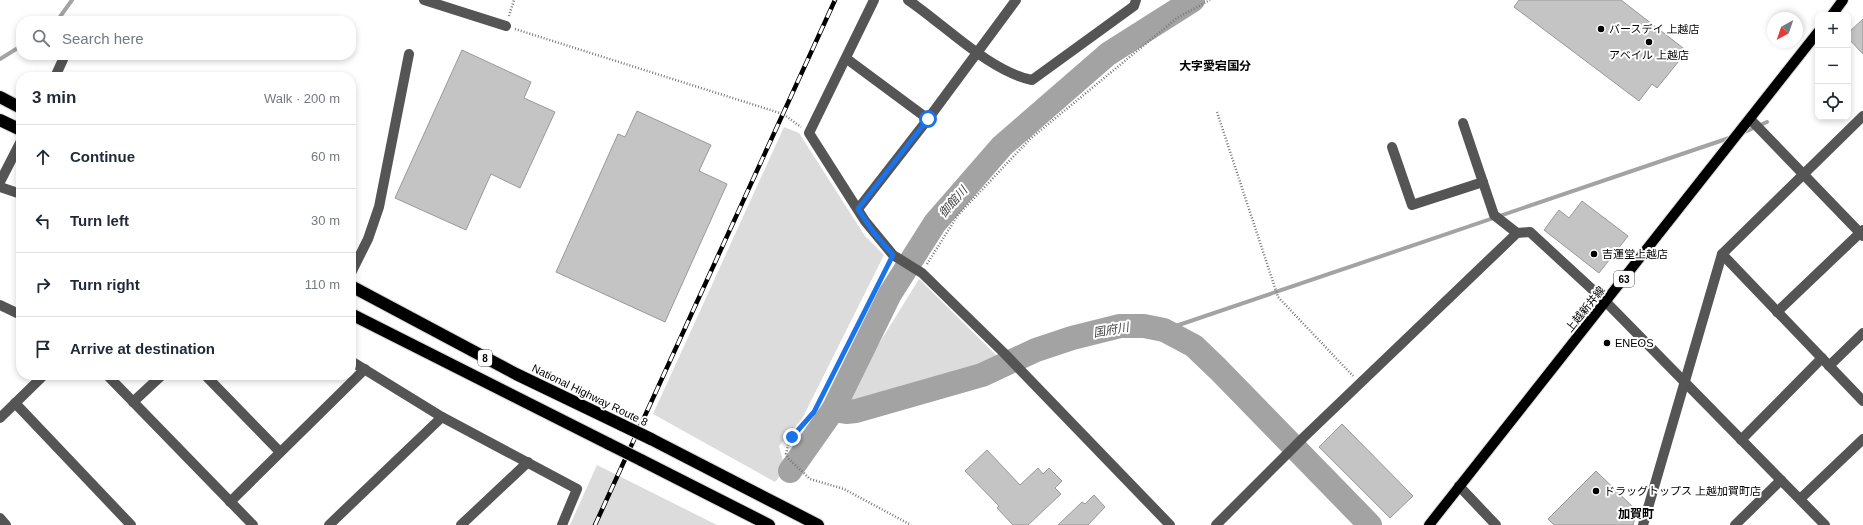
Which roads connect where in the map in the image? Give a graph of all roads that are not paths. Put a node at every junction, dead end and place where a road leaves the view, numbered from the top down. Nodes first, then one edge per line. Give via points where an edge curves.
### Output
1 (424, 0) edge
2 (874, 0) edge
3 (1016, 0) edge
4 (1136, 0) edge
5 (1843, 0) edge
6 (910, 1) edge
7 (1834, 12) edge
8 (506, 26) road end
9 (1815, 36) edge
10 (977, 52) junction
11 (409, 54) dead end
12 (847, 59) junction
13 (64, 60) edge
14 (58, 72) edge
15 (0, 97) edge
16 (16, 105) edge
17 (1863, 116) edge
18 (928, 119) junction
19 (1750, 119) junction
20 (0, 120) edge
21 (1463, 122) dead end
22 (16, 128) edge
23 (1392, 147) dead end
24 (16, 151) edge
25 (1803, 174) junction
26 (0, 182) edge
27 (1483, 182) junction
28 (0, 186) edge
29 (16, 192) edge
30 (858, 209) junction
31 (1517, 233) junction
32 (1862, 233) edge
33 (1722, 254) junction
34 (356, 263) edge
35 (356, 289) edge
36 (1606, 302) junction
37 (0, 305) edge
38 (1778, 312) junction
39 (16, 313) edge
40 (356, 317) edge
41 (1863, 333) edge
42 (1826, 362) junction
43 (356, 364) edge
44 (365, 369) junction
45 (356, 378) edge
46 (39, 380) edge
47 (112, 380) edge
48 (157, 380) edge
49 (210, 380) edge
50 (354, 380) edge
51 (1684, 381) junction
52 (1863, 400) edge
53 (133, 402) junction
54 (15, 403) junction
55 (442, 417) junction
56 (0, 418) edge
57 (1863, 439) edge
58 (1741, 440) junction
59 (280, 452) junction
60 (528, 462) junction
61 (1781, 480) junction
62 (1459, 486) junction
63 (1800, 499) junction
64 (230, 502) junction
65 (0, 518) edge
66 (6, 525) edge
67 (130, 525) edge
68 (253, 525) edge
69 (329, 525) edge
70 (461, 525) edge
71 (562, 525) edge
72 (769, 525) edge
73 (818, 525) edge
74 (1170, 525) edge
75 (1216, 525) edge
76 (1429, 525) edge
77 (1496, 525) edge
78 (1643, 525) edge
79 (1735, 525) edge
80 (1825, 525) edge

1 - 8 street
2 - 12 street
3 - 10 street
4 - 10 street via 1134,6 1032,80 1017,76
5 - 7 main road
6 - 10 street
9 - 19 main road, 上越新井線 / 63
10 - 18 street
11 - 34 street via 379,207
12 - 18 street
12 - 30 street via 809,133
13 - 14 street
15 - 16 highway
17 - 25 street
18 - 30 street
19 - 25 street
19 - 36 main road, 上越新井線 / 63
20 - 22 highway
21 - 27 street
23 - 27 street via 1412,205
24 - 26 street
25 - 32 street
25 - 33 street
27 - 31 street via 1494,215
28 - 29 street
30 - 74 street via 893,255 922,273 1024,373
31 - 36 street via 1530,232
31 - 75 street via 1304,436
32 - 38 street
33 - 38 street
33 - 51 street
35 - 73 highway, National Highway Route 8 / 8, bridge via 510,370
36 - 51 street
36 - 62 main road, 上越新井線 / 63
37 - 39 street
38 - 42 street
40 - 72 highway, 8, bridge
41 - 42 street
42 - 52 street
42 - 58 street
43 - 44 street
44 - 45 street
44 - 55 street
46 - 54 street
47 - 53 street
48 - 53 street
49 - 59 street
50 - 59 street
51 - 58 street
51 - 78 street
53 - 64 street
54 - 56 street
54 - 67 street
55 - 60 street
55 - 69 street
57 - 63 street
58 - 61 street
59 - 64 street
60 - 70 street
60 - 71 street via 577,489
61 - 63 street
61 - 79 street
62 - 76 main road, 上越新井線 / 63
62 - 77 street
63 - 80 street
64 - 68 street
65 - 66 street

